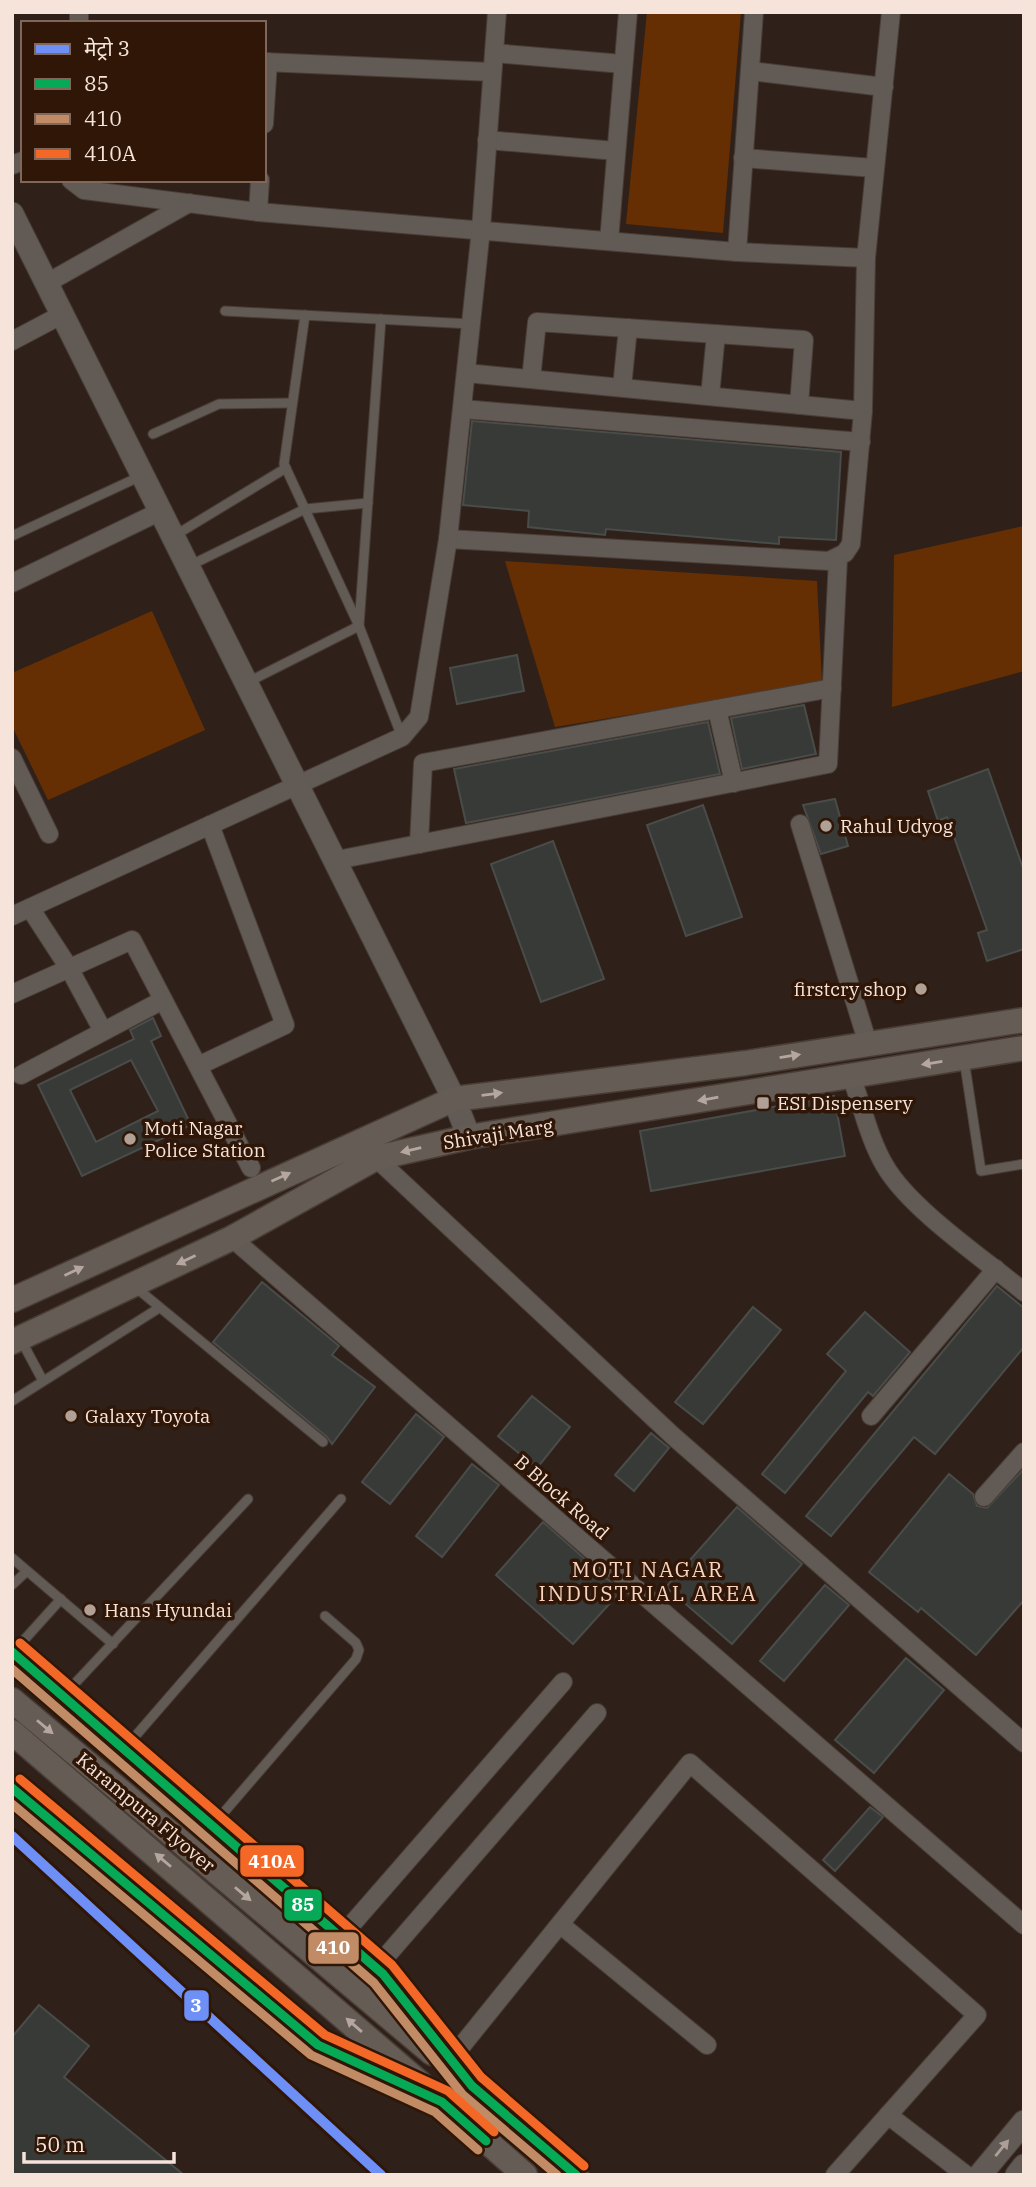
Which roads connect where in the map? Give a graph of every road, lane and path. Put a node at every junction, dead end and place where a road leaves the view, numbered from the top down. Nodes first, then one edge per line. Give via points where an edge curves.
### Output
1 (496, 12) edge
2 (628, 12) edge
3 (754, 12) edge
4 (891, 12) edge
5 (494, 53) junction
6 (266, 62) edge
7 (623, 64) junction
8 (750, 71) junction
9 (492, 72) junction
10 (884, 87) junction
11 (487, 140) junction
12 (616, 151) junction
13 (743, 158) junction
14 (874, 168) junction
15 (74, 182) edge
16 (260, 182) edge
17 (189, 203) junction
18 (258, 212) junction
19 (12, 214) edge
20 (481, 229) junction
21 (609, 241) junction
22 (737, 252) junction
23 (866, 258) junction
24 (47, 283) junction
25 (225, 311) dead end
26 (63, 314) junction
27 (305, 315) junction
28 (381, 319) junction
29 (471, 324) junction
30 (628, 328) junction
31 (716, 334) junction
32 (12, 341) edge
33 (466, 373) junction
34 (531, 379) junction
35 (622, 387) junction
36 (710, 396) junction
37 (292, 403) junction
38 (799, 405) junction
39 (462, 409) junction
40 (863, 411) junction
41 (153, 434) dead end
42 (861, 442) junction
43 (286, 468) junction
44 (143, 475) junction
45 (368, 503) junction
46 (305, 509) junction
47 (161, 511) junction
48 (12, 536) edge
49 (174, 536) junction
50 (447, 540) junction
51 (838, 559) junction
52 (189, 566) junction
53 (12, 583) edge
54 (359, 626) junction
55 (248, 682) junction
56 (832, 688) junction
57 (717, 709) junction
58 (402, 737) junction
59 (13, 760) edge
60 (734, 783) junction
61 (300, 785) junction
62 (800, 824) dead end
63 (210, 825) junction
64 (49, 834) dead end
65 (419, 844) junction
66 (337, 860) junction
67 (30, 908) junction
68 (12, 916) edge
69 (69, 968) junction
70 (12, 994) edge
71 (163, 1000) junction
72 (1024, 1020) edge
73 (103, 1031) junction
74 (868, 1044) junction
75 (1024, 1048) edge
76 (964, 1058) junction
77 (198, 1066) junction
78 (20, 1075) dead end
79 (851, 1076) junction
80 (454, 1098) junction
81 (469, 1137) junction
82 (376, 1158) junction
83 (1024, 1164) edge
84 (251, 1168) dead end
85 (232, 1238) junction
86 (996, 1269) junction
87 (132, 1285) junction
88 (1024, 1292) edge
89 (12, 1300) edge
90 (159, 1308) junction
91 (16, 1340) edge
92 (43, 1381) junction
93 (12, 1401) edge
94 (871, 1416) dead end
95 (323, 1442) dead end
96 (1024, 1452) edge
97 (984, 1497) dead end
98 (248, 1499) dead end
99 (341, 1499) dead end
100 (12, 1558) edge
101 (27, 1571) junction
102 (12, 1585) edge
103 (61, 1600) junction
104 (325, 1616) dead end
105 (113, 1644) junction
106 (12, 1653) edge
107 (563, 1682) dead end
108 (63, 1696) junction
109 (12, 1700) edge
110 (597, 1713) dead end
111 (12, 1732) edge
112 (1024, 1743) edge
113 (124, 1749) junction
114 (12, 1788) edge
115 (212, 1826) junction
116 (561, 1925) junction
117 (1024, 1925) edge
118 (338, 1939) junction
119 (376, 1968) junction
120 (707, 2045) dead end
121 (451, 2059) junction
122 (472, 2086) junction
123 (442, 2102) junction
124 (888, 2115) junction
125 (1024, 2122) edge
126 (1024, 2166) edge
127 (525, 2175) edge
128 (576, 2175) edge
129 (835, 2175) edge
130 (966, 2175) edge
131 (980, 2175) edge
132 (1017, 2175) edge

1 - 5 street
2 - 7 street
3 - 8 street
4 - 10 street
5 - 7 street
5 - 9 street
6 - 9 street
7 - 12 street
8 - 10 street
8 - 13 street
9 - 11 street
10 - 14 street
11 - 12 street
11 - 20 street
12 - 21 street
13 - 14 street
13 - 22 street
14 - 23 street
15 - 17 street via 84,190
16 - 18 street
17 - 18 street
17 - 24 street
18 - 20 street
19 - 24 street
20 - 21 street
20 - 29 street
21 - 22 street
22 - 23 street
23 - 40 street
24 - 26 street
25 - 27 lane
26 - 32 street
26 - 44 street
27 - 28 lane
27 - 37 lane
28 - 29 lane
28 - 45 lane
29 - 33 street
30 - 31 street
30 - 34 street via 537,322
30 - 35 street
31 - 36 street
31 - 38 street via 804,340
33 - 34 street
33 - 39 street
34 - 35 street
35 - 36 street
36 - 38 street
37 - 41 lane via 219,404
37 - 43 lane
38 - 40 street
39 - 42 street
39 - 50 street
40 - 42 street
42 - 51 street via 851,544
43 - 46 lane
43 - 49 lane
44 - 47 street
44 - 48 lane
45 - 46 lane
45 - 54 lane
46 - 52 lane
46 - 54 lane
47 - 49 street
47 - 53 street
49 - 52 street
50 - 51 street
50 - 58 street via 419,717
51 - 56 street
52 - 55 street
54 - 55 lane
54 - 58 lane
55 - 61 street
56 - 57 street
56 - 60 street via 828,764
57 - 60 street
57 - 65 street via 423,763
58 - 61 street
59 - 64 street
60 - 65 street
61 - 63 street
61 - 66 street
62 - 74 street
63 - 67 street
63 - 77 street via 285,1025
65 - 66 street
66 - 80 street
67 - 68 street
67 - 69 street
69 - 70 street
69 - 71 street via 132,940
69 - 73 street
71 - 73 street
71 - 77 street
72 - 74 main road, Shivaji Marg
73 - 78 street
80 -> 74 main road, Shivaji Marg
75 - 76 main road, Shivaji Marg
76 -> 79 main road, Shivaji Marg
76 - 83 lane via 981,1171
77 - 84 street
79 -> 81 main road, Shivaji Marg
79 - 86 street via 877,1150 896,1181
80 - 81 street
89 -> 80 main road, Shivaji Marg
81 -> 82 main road, Shivaji Marg
82 - 85 main road, Shivaji Marg
82 - 112 street via 673,1436
85 -> 87 main road, Shivaji Marg
85 - 117 street, B Block Road
86 - 88 street
86 - 94 street
87 - 90 lane
87 - 91 main road, Shivaji Marg
90 - 92 lane
90 - 95 lane
91 - 92 lane
92 - 93 lane
96 - 97 street
98 - 105 lane
99 - 113 lane
100 - 101 lane
101 - 102 lane
101 - 103 lane
103 - 105 lane
103 - 106 lane
104 - 115 lane via 356,1643 356,1659
105 - 108 lane
106 - 108 main road
107 - 118 street
108 - 113 main road
109 -> 122 main road, Karampura Flyover
110 - 119 street
123 -> 111 main road, Karampura Flyover
113 - 115 main road
114 - 123 main road via 318,2045
115 - 118 main road
116 - 120 street
116 - 121 street
116 - 124 street via 690,1763 977,2015
118 - 119 main road
119 - 121 main road
121 - 122 main road
122 - 128 main road
123 - 127 main road, Karampura Flyover
124 - 129 street
124 - 130 street
131 -> 125 street
126 - 132 street

